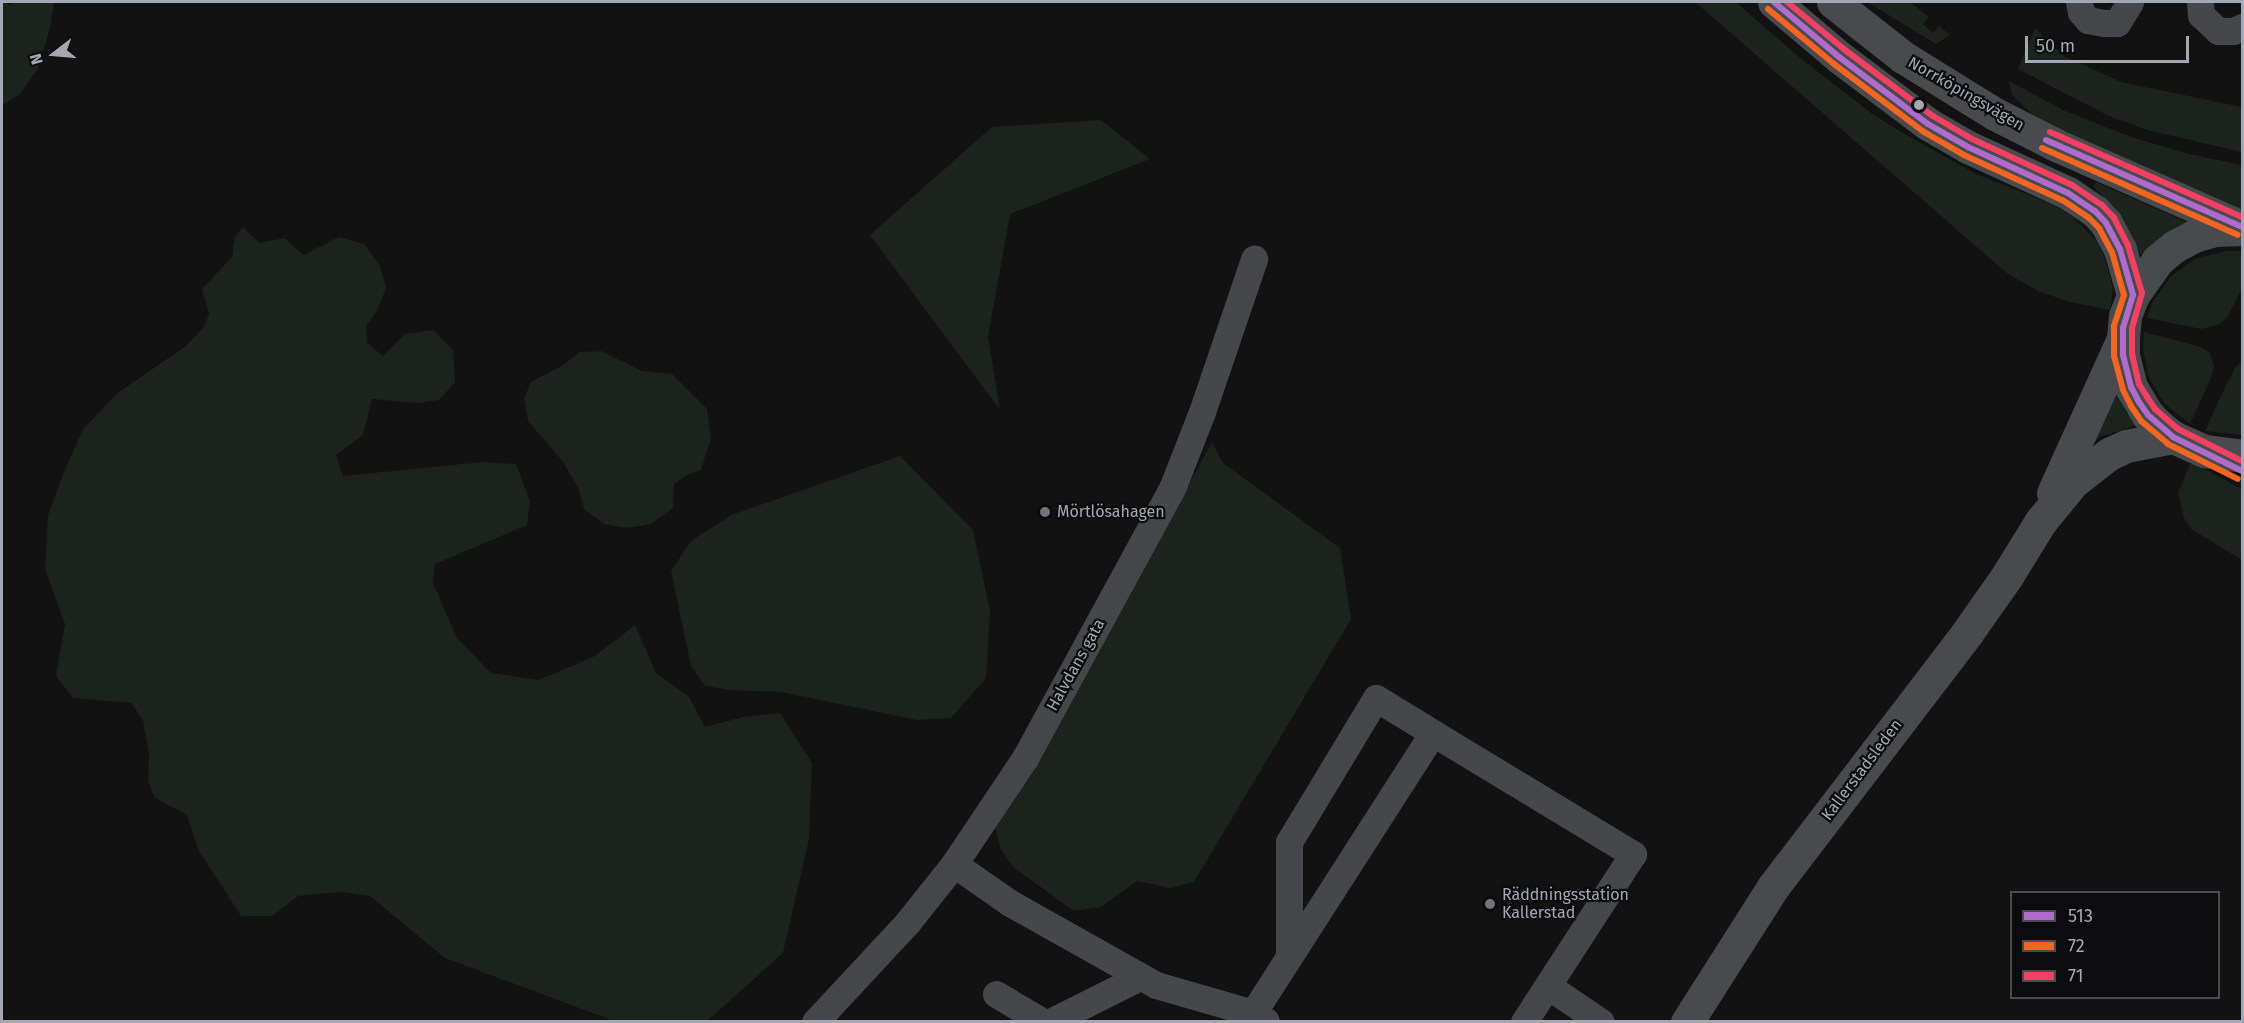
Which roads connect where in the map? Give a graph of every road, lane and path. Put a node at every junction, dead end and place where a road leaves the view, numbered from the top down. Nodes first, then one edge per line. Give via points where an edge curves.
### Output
1 (1774, 2) edge
2 (1833, 2) edge
3 (2079, 2) edge
4 (2130, 2) edge
5 (2200, 2) edge
6 (2108, 12) edge
7 (2242, 27) edge
8 (2242, 228) edge
9 (1254, 259) dead end
10 (2133, 295) junction
11 (2122, 339) junction
12 (2173, 437) junction
13 (2204, 452) junction
14 (2242, 456) edge
15 (2242, 471) edge
16 (2041, 521) junction
17 (1433, 733) junction
18 (954, 864) junction
19 (1289, 956) junction
20 (1140, 976) junction
21 (1548, 986) junction
22 (996, 994) dead end
23 (1260, 1017) edge
24 (815, 1022) edge
25 (1043, 1022) edge
26 (1050, 1022) edge
27 (1524, 1022) edge
28 (1600, 1022) edge
29 (1687, 1022) edge

1 - 10 main road via 1839,57 1929,124 1968,147 2068,193 2095,212 2120,249
2 - 8 main road, Norrköpingsvägen via 1903,57 1995,114
3 - 6 street via 2088,20
4 - 6 street via 2117,23
5 - 7 street via 2201,15 2218,32
8 - 10 main road via 2205,233 2175,246 2150,268
9 - 18 street, Halvdans gata via 1173,486 1024,759
10 - 11 main road
11 - 12 main road via 2131,387 2148,415
11 - 16 main road, Kallerstadsleden
12 - 13 main road
12 - 16 main road, Kallerstadsleden via 2127,446 2109,454 2073,482
13 - 14 main road
13 - 15 main road
16 - 29 main road, Kallerstadsleden via 1967,633 1773,887
17 - 19 street
17 - 19 street via 1376,698 1288,842
17 - 21 street via 1633,854
18 - 20 street via 1010,903
18 - 24 street, Halvdans gata via 907,923
19 - 23 street
20 - 23 street via 1156,986
20 - 26 street
21 - 27 street
21 - 28 street
22 - 25 street

